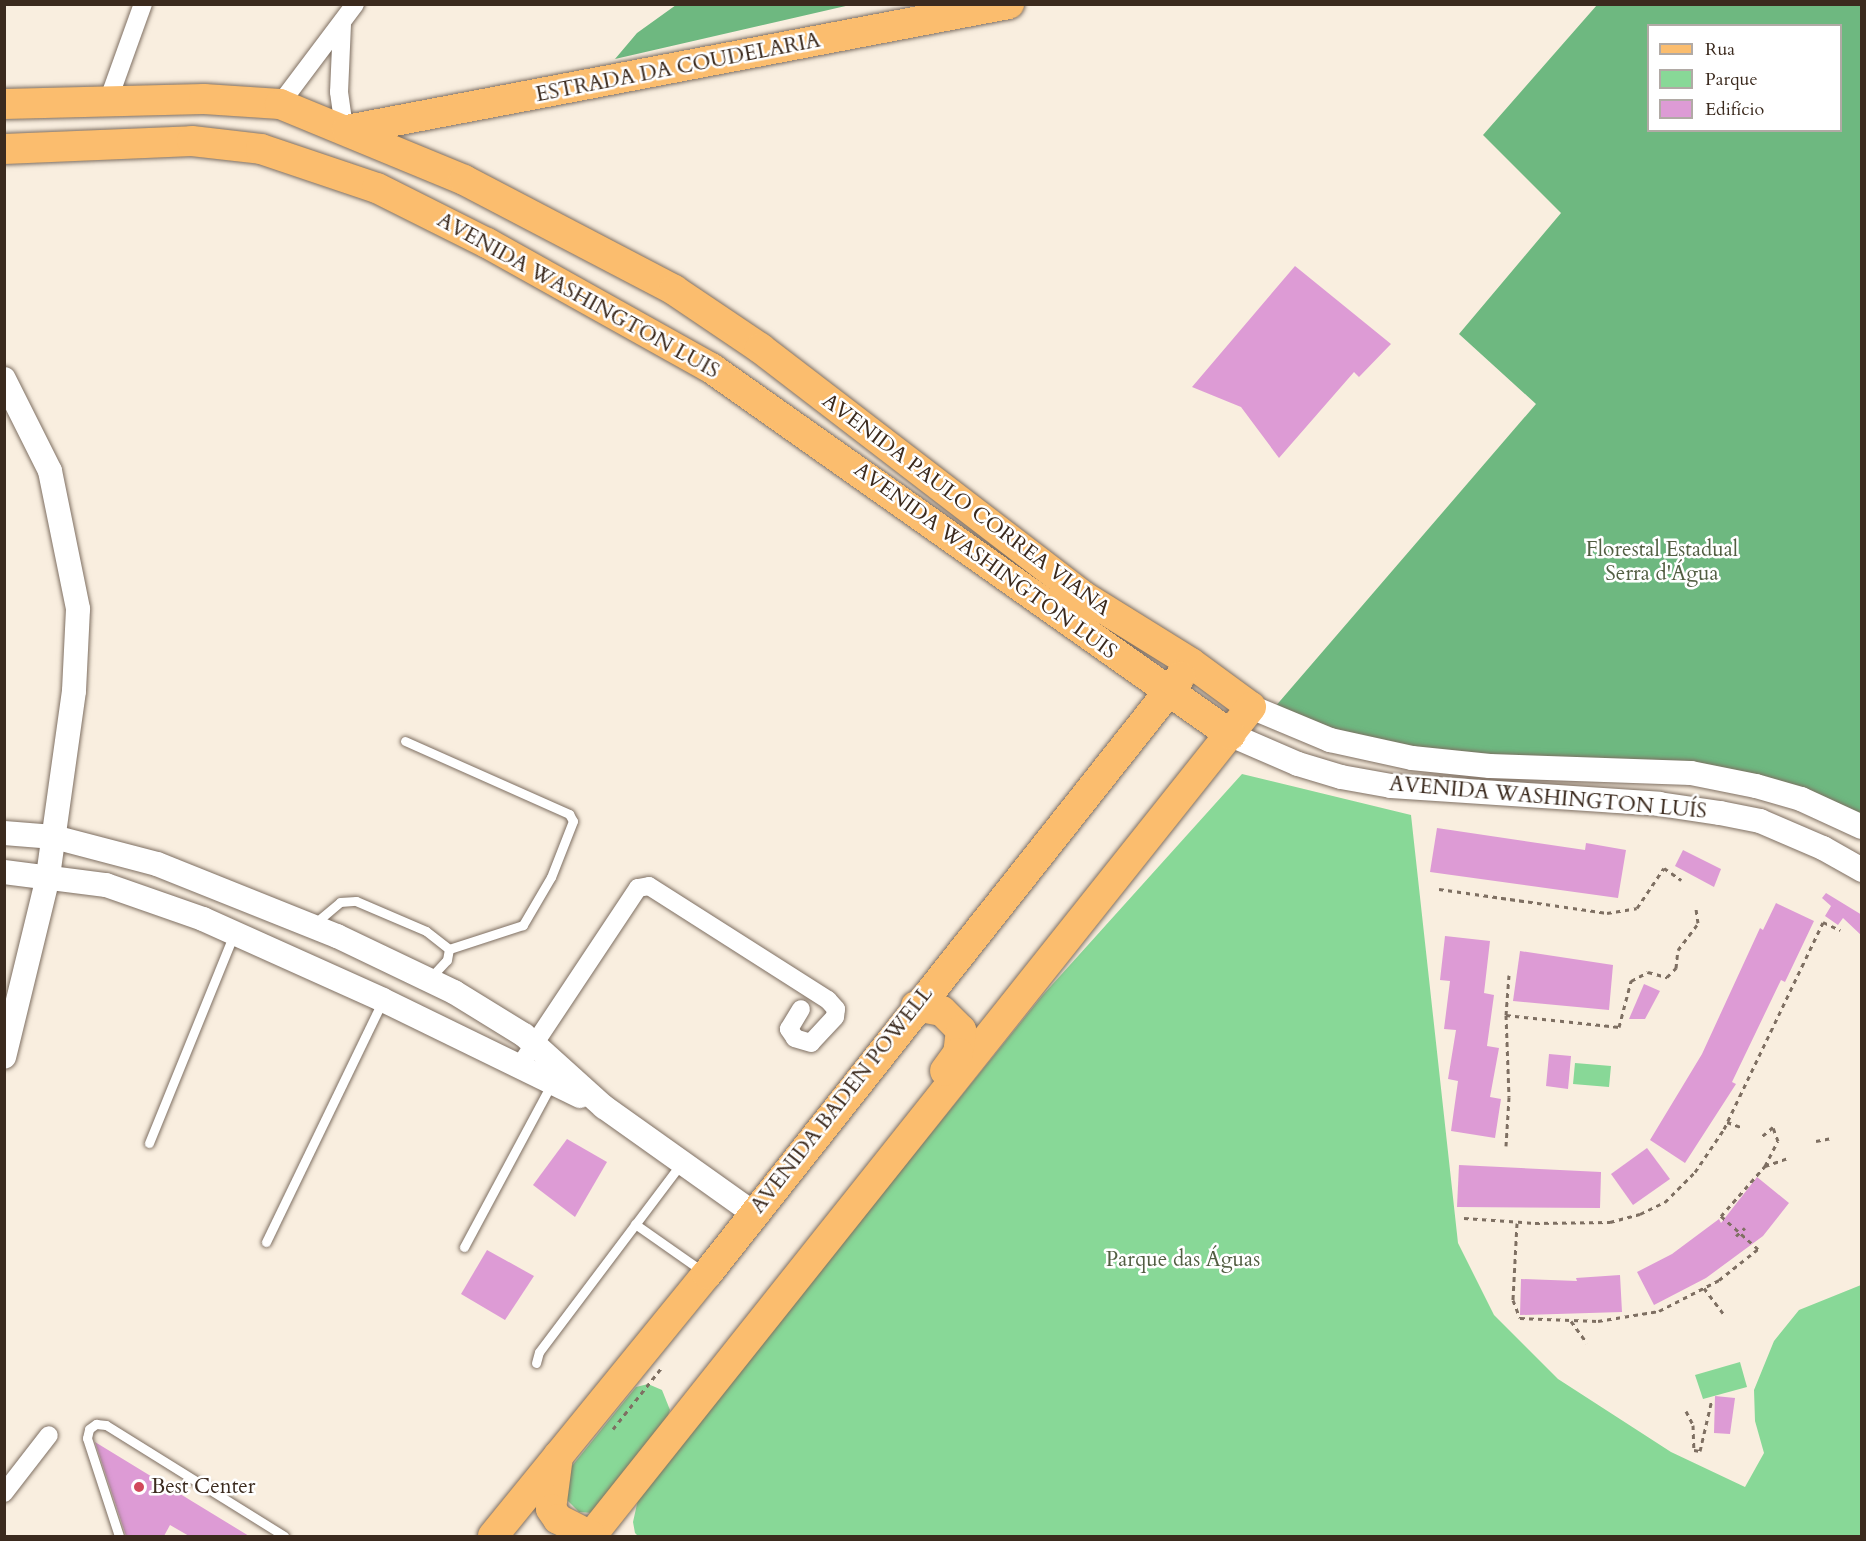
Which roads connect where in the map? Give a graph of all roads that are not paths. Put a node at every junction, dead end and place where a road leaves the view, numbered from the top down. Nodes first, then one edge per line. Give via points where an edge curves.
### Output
1 (143, 4) edge
2 (355, 4) edge
3 (1009, 4) edge
4 (342, 24) junction
5 (108, 101) junction
6 (4, 104) edge
7 (280, 104) junction
8 (428, 116) junction
9 (346, 129) junction
10 (261, 148) junction
11 (4, 149) edge
12 (404, 154) junction
13 (4, 379) edge
14 (1191, 663) junction
15 (1167, 693) junction
16 (1251, 707) junction
17 (1231, 735) junction
18 (405, 741) dead end
19 (1862, 827) edge
20 (4, 833) edge
21 (54, 837) junction
22 (1862, 870) edge
23 (4, 872) edge
24 (48, 877) junction
25 (312, 926) junction
26 (234, 934) junction
27 (449, 949) junction
28 (427, 981) junction
29 (383, 999) junction
30 (916, 1006) junction
31 (801, 1009) dead end
32 (431, 1026) junction
33 (534, 1045) junction
34 (4, 1057) edge
35 (519, 1068) junction
36 (556, 1075) junction
37 (149, 1143) dead end
38 (682, 1162) junction
39 (884, 1166) junction
40 (753, 1213) junction
41 (635, 1224) junction
42 (266, 1242) dead end
43 (464, 1247) dead end
44 (707, 1274) junction
45 (536, 1363) dead end
46 (50, 1435) dead end
47 (559, 1453) junction
48 (4, 1492) edge
49 (118, 1536) edge
50 (284, 1536) edge
51 (493, 1536) edge
52 (591, 1536) edge

1 - 5 street
2 - 4 street
3 - 8 main road, ESTRADA DA COUDELARIA
4 - 7 street
4 - 9 street via 339,70
5 - 6 main road
5 - 7 main road via 204,99
7 - 9 main road
8 - 9 main road, ESTRADA DA COUDELARIA
8 - 12 main road via 404,133
9 - 10 main road via 338,142 318,149
9 - 12 main road, AVENIDA PAULO CORREA VIANA
10 - 11 main road, AVENIDA WASHINGTON LUIS via 192,141
10 - 15 main road, AVENIDA WASHINGTON LUIS via 338,172 426,212 711,368
12 - 14 main road, AVENIDA PAULO CORREA VIANA via 464,180 674,290 760,348 1083,596
13 - 21 street via 50,471 78,609 74,691
14 - 15 main road, AVENIDA BADEN POWELL
14 - 16 main road, AVENIDA PAULO CORREA VIANA
15 - 17 main road, AVENIDA WASHINGTON LUIS
15 - 30 main road, AVENIDA BADEN POWELL via 1103,778
16 - 17 main road
16 - 19 street, AVENIDA PAULO CORREA VIANA via 1330,740 1412,758 1490,766 1691,773 1745,783 1801,799
17 - 22 street, AVENIDA WASHINGTON LUÍS via 1298,764 1390,786 1659,804 1760,821
17 - 39 main road
18 - 27 lane via 569,814 573,821 551,877 523,925
20 - 21 street
21 - 24 street
21 - 25 street via 157,864
23 - 24 street
24 - 26 street via 106,885
24 - 34 street
25 - 27 lane via 340,902 356,901 426,931
25 - 28 street
26 - 29 street
26 - 37 lane
27 - 28 lane via 447,960
28 - 32 street via 479,1016 483,1024 477,1033 463,1035
28 - 33 street via 490,1012
29 - 32 street
29 - 42 lane
30 - 39 main road via 950,1016 961,1030 962,1041 958,1053 908,1120
30 - 40 main road, AVENIDA BADEN POWELL
31 - 33 street via 789,1029 795,1038 811,1043 835,1017 836,1009 828,1000 649,886 638,888 630,899
32 - 35 street
33 - 35 street
33 - 36 street
35 - 36 street
36 - 38 street
36 - 43 lane
38 - 40 street
38 - 41 lane
39 - 52 main road
40 - 44 main road, AVENIDA BADEN POWELL
41 - 44 lane
41 - 45 lane via 539,1352
44 - 47 main road, AVENIDA BADEN POWELL
46 - 48 street
47 - 51 main road, AVENIDA BADEN POWELL
47 - 52 main road via 551,1509 558,1518
49 - 50 lane via 87,1438 89,1429 96,1424 106,1425

